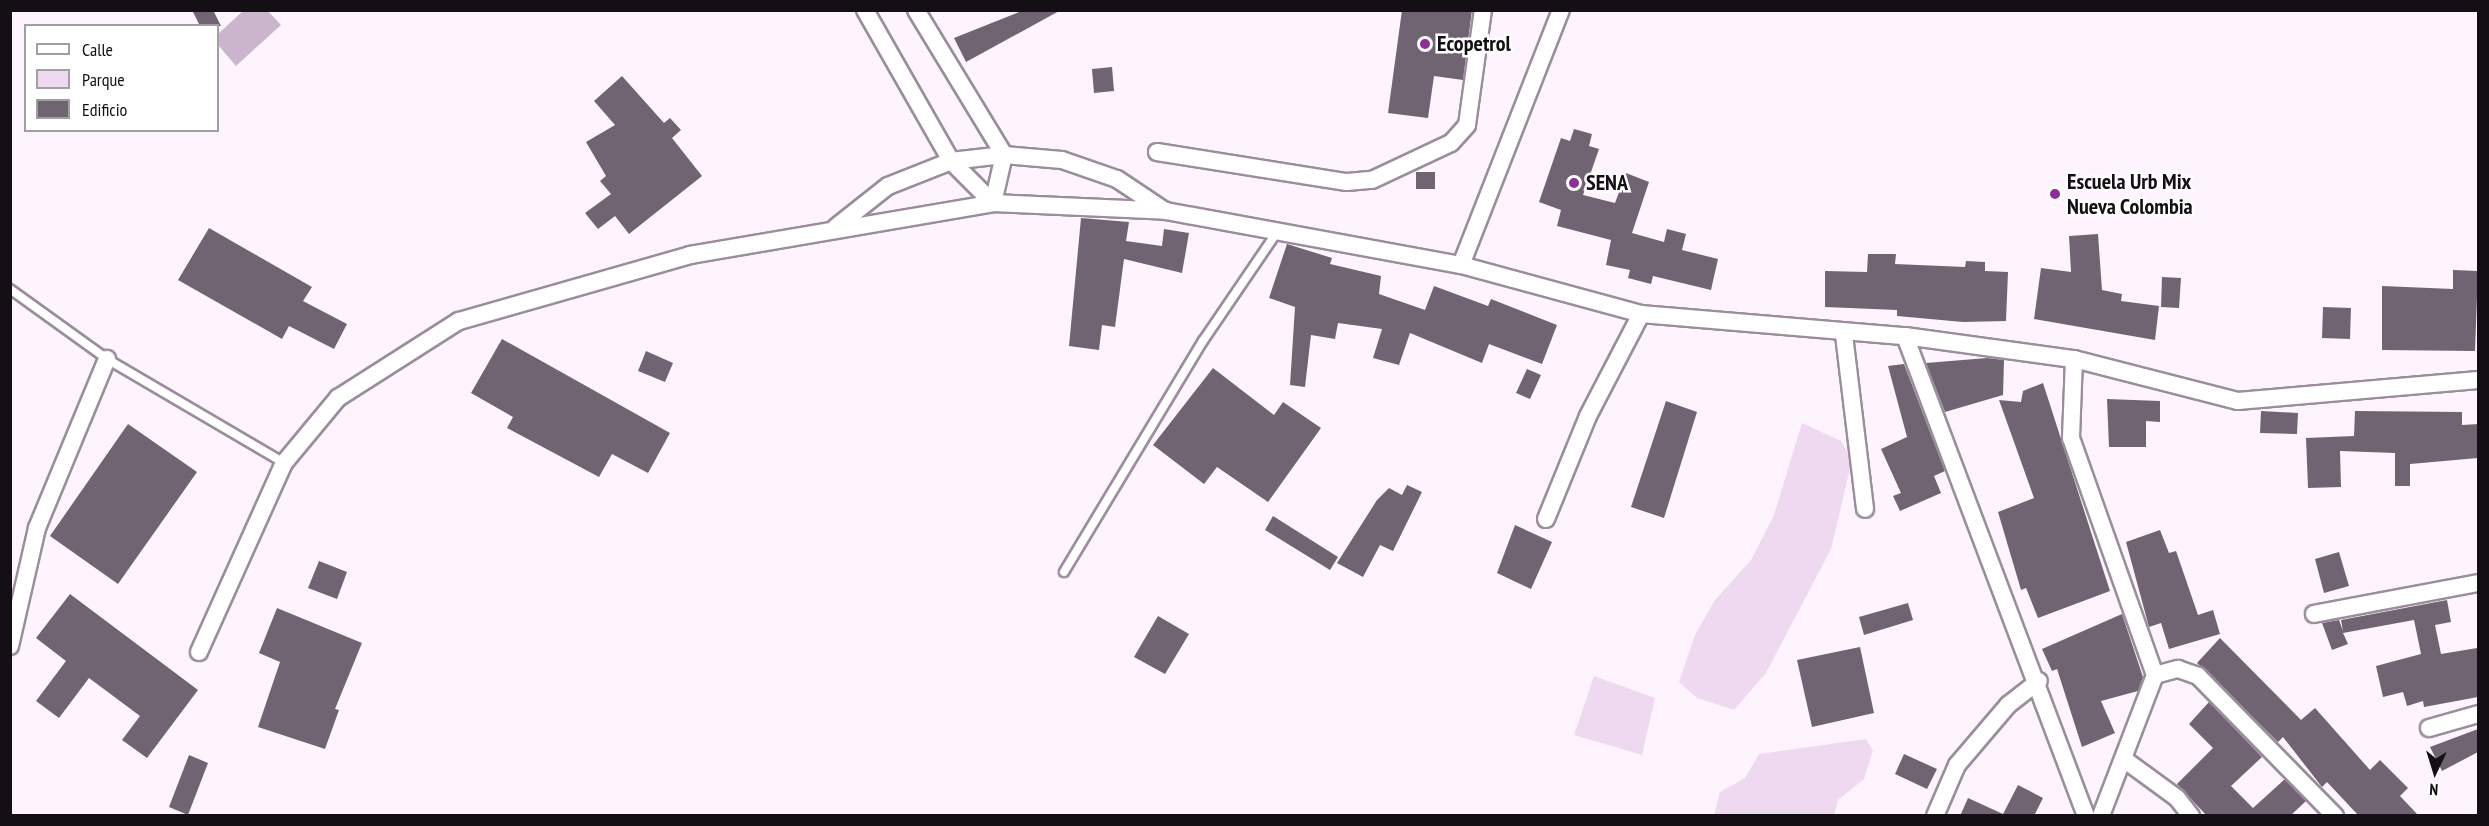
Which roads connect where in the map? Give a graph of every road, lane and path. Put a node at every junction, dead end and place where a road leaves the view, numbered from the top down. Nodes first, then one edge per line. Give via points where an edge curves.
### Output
1 (866, 10) edge
2 (915, 10) edge
3 (1483, 10) edge
4 (1561, 10) edge
5 (1158, 152) dead end
6 (1004, 155) junction
7 (951, 162) junction
8 (993, 203) junction
9 (1166, 211) junction
10 (835, 228) junction
11 (1277, 231) junction
12 (1461, 265) junction
13 (10, 289) edge
14 (1641, 314) junction
15 (1844, 334) junction
16 (1905, 336) junction
17 (107, 359) junction
18 (2074, 359) junction
19 (2478, 380) edge
20 (284, 463) junction
21 (1866, 509) dead end
22 (1546, 519) dead end
23 (1064, 572) dead end
24 (2478, 583) edge
25 (2314, 614) dead end
26 (10, 646) edge
27 (199, 652) dead end
28 (2155, 675) junction
29 (2039, 681) junction
30 (2478, 714) edge
31 (2429, 728) dead end
32 (2125, 760) junction
33 (1935, 816) edge
34 (2086, 816) edge
35 (2101, 816) edge
36 (2191, 816) edge
37 (2335, 816) edge

1 - 7 street
2 - 6 street
3 - 5 street via 1467,125 1450,143 1372,180 1347,182
4 - 12 street
6 - 7 street
6 - 8 street
6 - 9 street via 1062,160 1106,176
7 - 8 street
7 - 10 street via 888,186
8 - 9 street
8 - 10 street
9 - 11 street
10 - 20 street via 690,255 459,321 338,398
11 - 12 street
11 - 23 lane via 1203,341
12 - 14 street
13 - 17 lane
14 - 15 street
14 - 22 street via 1588,416
15 - 16 street
15 - 21 street
16 - 18 street
16 - 29 street
17 - 20 lane
17 - 26 street via 37,528
18 - 19 street via 2238,401
18 - 28 street via 2071,438
20 - 27 street
24 - 25 street
28 - 32 street
28 - 37 street via 2178,669 2198,676
29 - 33 street via 2008,705 1957,765
29 - 34 street
30 - 31 street
32 - 35 street
32 - 36 street via 2177,798

